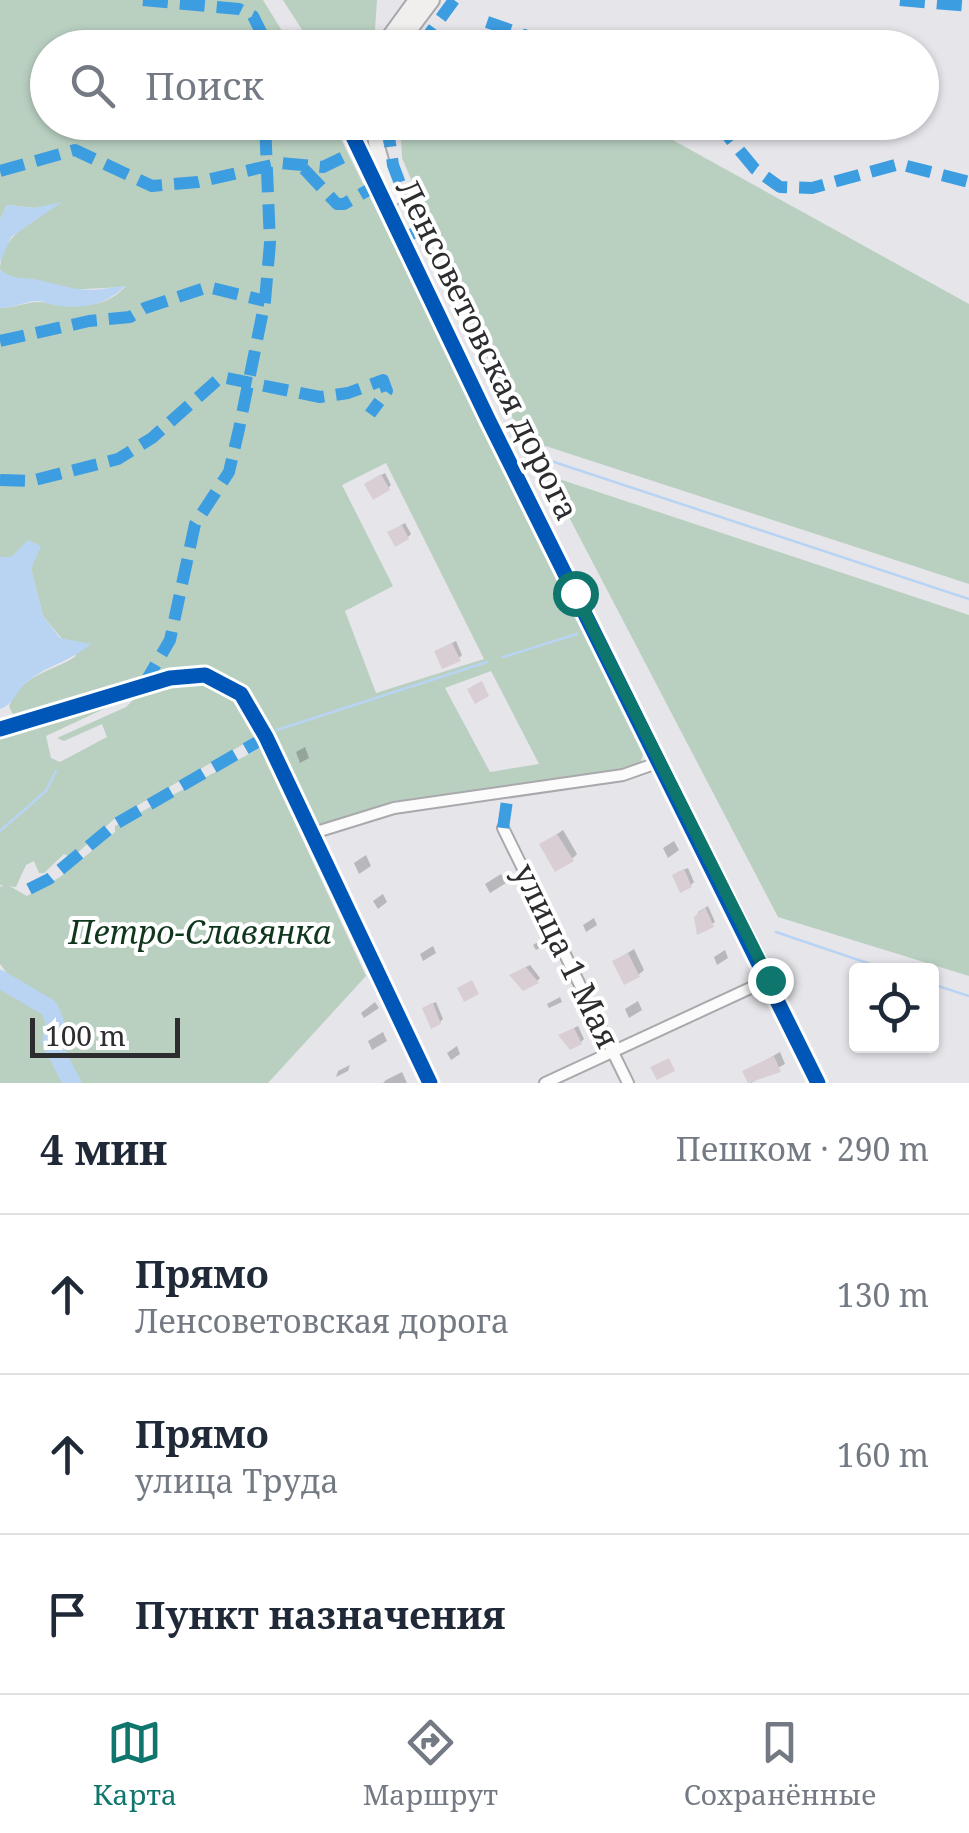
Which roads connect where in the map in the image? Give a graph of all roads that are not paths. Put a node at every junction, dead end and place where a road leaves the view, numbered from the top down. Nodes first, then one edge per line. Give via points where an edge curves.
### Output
1 (416, 0) edge
2 (432, 0) edge
3 (394, 30) edge
4 (410, 30) edge
5 (355, 140) edge
6 (376, 140) edge
7 (404, 238) junction
8 (0, 728) edge
9 (657, 763) junction
10 (504, 828) dead end
11 (310, 834) junction
12 (770, 980) junction
13 (613, 1052) junction
14 (430, 1083) edge
15 (545, 1083) edge
16 (628, 1083) edge
17 (818, 1083) edge

1 - 3 street
2 - 4 street
5 - 7 street, Ленсоветовская дорога
6 - 7 street
7 - 9 street, Ленсоветовская дорога
8 - 11 street via 170,678 205,675 232,687 250,708
9 - 11 street via 623,775 394,808
9 - 12 street, Ленсоветовская дорога
10 - 13 street, улица 1 Мая
11 - 14 street
12 - 13 street
12 - 17 street, Ленсоветовская дорога
13 - 15 street
13 - 16 street, улица 1 Мая

